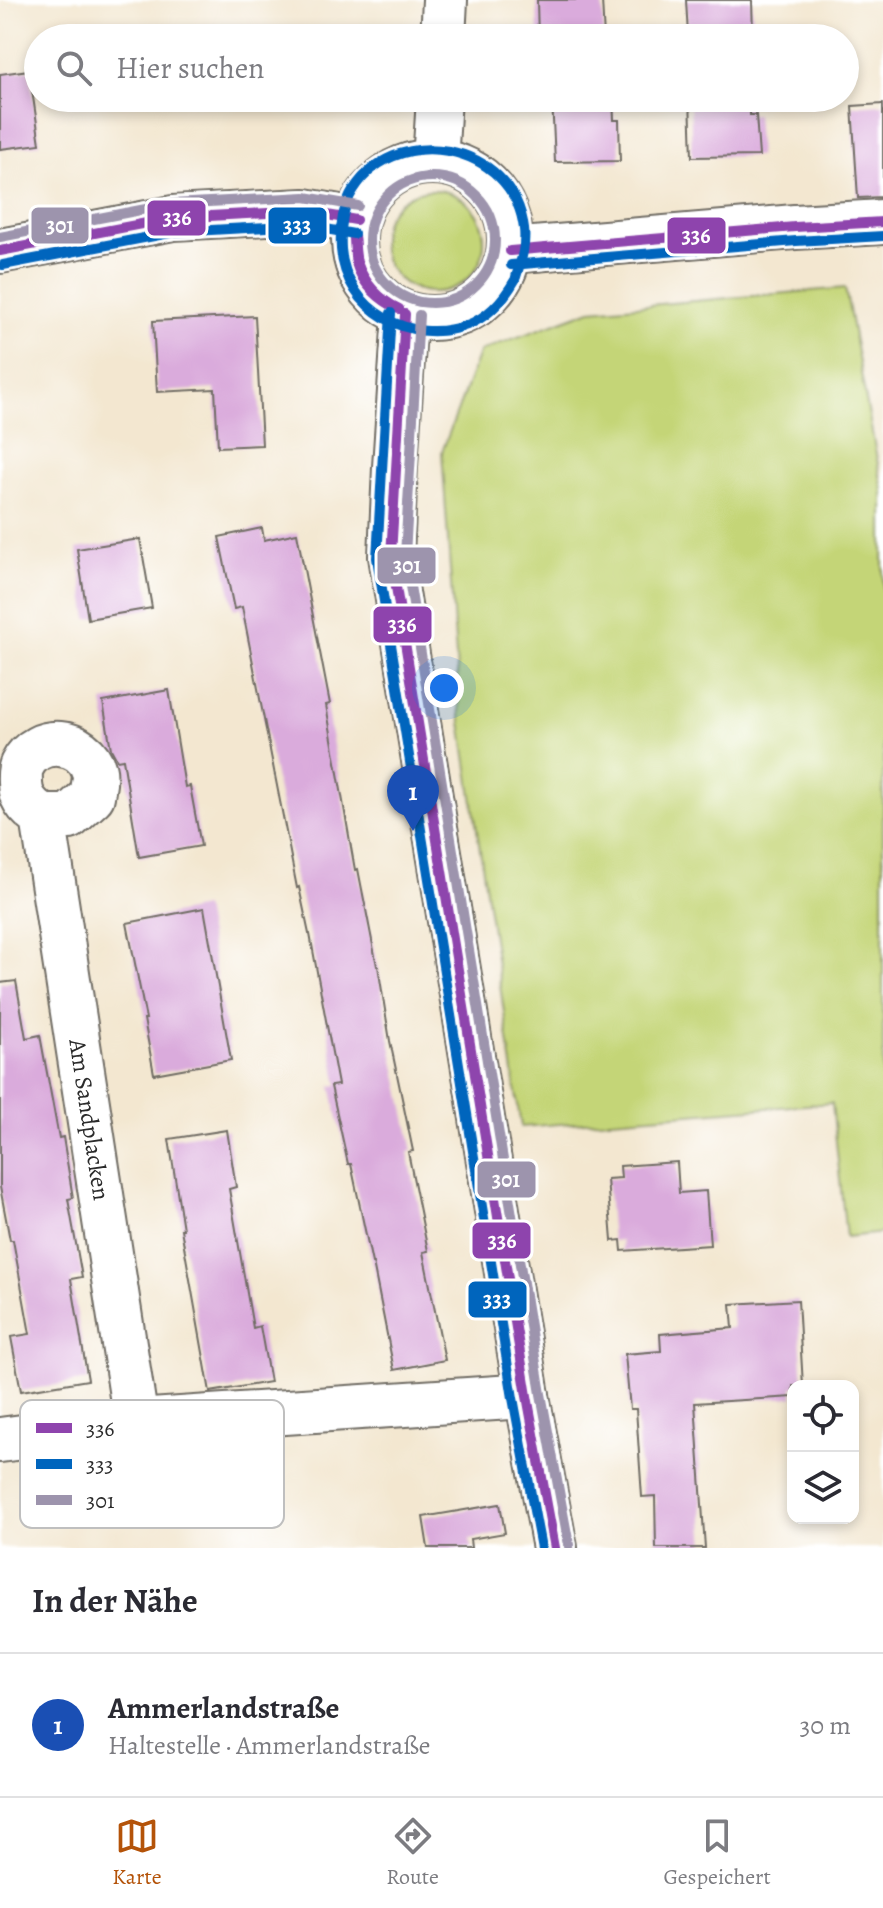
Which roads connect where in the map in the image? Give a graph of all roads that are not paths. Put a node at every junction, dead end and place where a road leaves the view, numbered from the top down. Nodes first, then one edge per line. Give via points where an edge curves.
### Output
1 (445, 0) edge
2 (444, 24) edge
3 (438, 112) edge
4 (435, 162) junction
5 (356, 220) junction
6 (883, 222) edge
7 (0, 251) edge
8 (510, 251) junction
9 (405, 314) junction
10 (43, 817) dead end
11 (527, 1396) junction
12 (133, 1400) edge
13 (284, 1412) edge
14 (20, 1437) edge
15 (0, 1440) edge
16 (555, 1548) edge

1 - 2 street
3 - 4 street
4 - 5 street via 414,163 377,183
4 - 8 street via 476,175 492,190 510,229
5 - 7 street via 304,211 173,218
5 - 9 street via 355,255 368,286
6 - 8 street
8 - 9 street via 503,273 472,307 451,316
9 - 11 street via 391,556
10 - 12 street, Am Sandplacken
11 - 13 street
11 - 16 street
14 - 15 street

